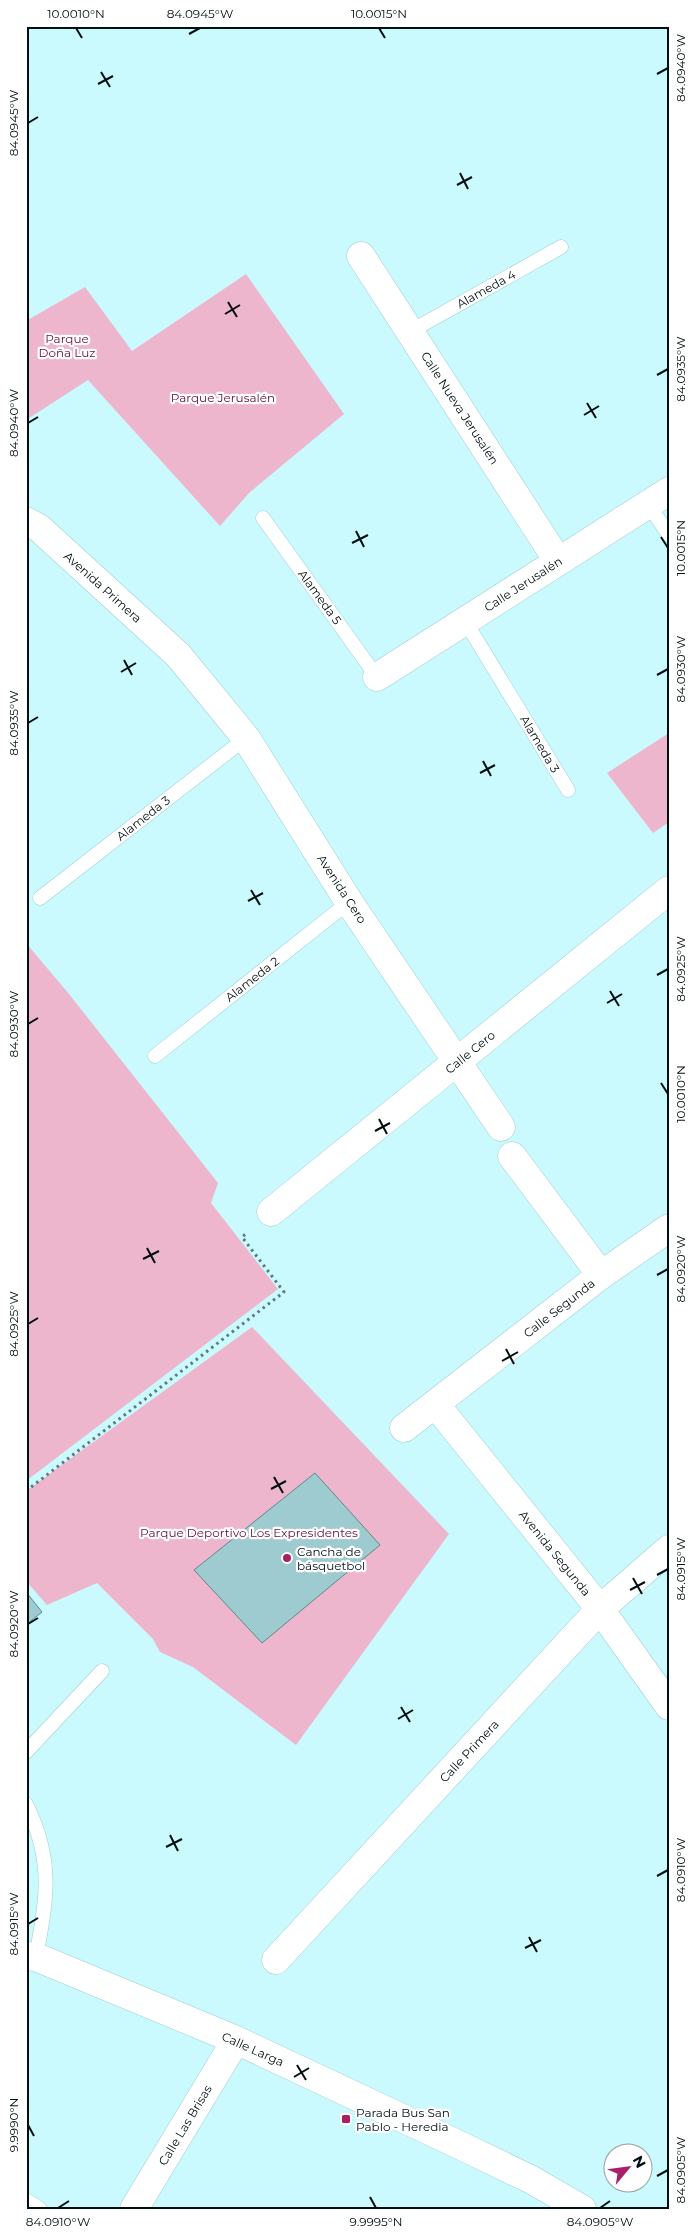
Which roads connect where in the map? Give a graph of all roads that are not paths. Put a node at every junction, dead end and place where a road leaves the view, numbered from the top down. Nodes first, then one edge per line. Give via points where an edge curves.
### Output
1 (561, 247) dead end
2 (361, 256) dead end
3 (411, 331) junction
4 (658, 498) edge
5 (263, 518) dead end
6 (26, 521) edge
7 (669, 535) edge
8 (558, 561) junction
9 (465, 621) junction
10 (178, 655) joint
11 (377, 677) joint
12 (246, 738) junction
13 (568, 790) dead end
14 (669, 890) edge
15 (40, 898) dead end
16 (349, 902) junction
17 (155, 1056) dead end
18 (458, 1062) junction
19 (501, 1127) dead end
20 (512, 1156) dead end
21 (271, 1212) road end
22 (669, 1228) edge
23 (601, 1275) junction
24 (436, 1405) junction
25 (404, 1428) dead end
26 (669, 1549) edge
27 (600, 1609) junction
28 (102, 1671) dead end
29 (669, 1706) edge
30 (26, 1752) edge
31 (26, 1804) edge
32 (31, 1956) edge
33 (276, 1960) dead end
34 (236, 2040) junction
35 (26, 2200) edge
36 (40, 2209) edge
37 (134, 2209) edge
38 (582, 2209) edge

1 - 3 lane, Alameda 4
2 - 3 street, Calle Nueva Jerusalén
3 - 8 street, Calle Nueva Jerusalén
4 - 7 lane
4 - 8 street, Calle Jerusalén
5 - 11 lane, Alameda 5
6 - 10 street, Avenida Primera via 39,528
8 - 9 street, Calle Jerusalén
9 - 11 street, Calle Jerusalén
9 - 13 lane, Alameda 3
10 - 12 street, Avenida Cero
12 - 15 lane, Alameda 3
12 - 16 street, Avenida Cero
14 - 18 street, Calle Cero
16 - 17 lane, Alameda 2
16 - 18 street, Avenida Cero
18 - 19 street, Avenida Cero
18 - 21 street, Calle Cero
20 - 23 street
22 - 23 street, Calle Segunda
23 - 24 street, Calle Segunda
24 - 25 street, Calle Segunda
24 - 27 street, Avenida Segunda
26 - 27 street, Calle Primera
27 - 29 street, Avenida Segunda
27 - 33 street, Calle Primera
28 - 30 lane
31 - 32 lane via 45,1857 46,1898
32 - 34 street, Calle Larga
34 - 37 street, Calle Las Brisas
34 - 38 street, Calle Larga via 532,2180
35 - 36 lane

